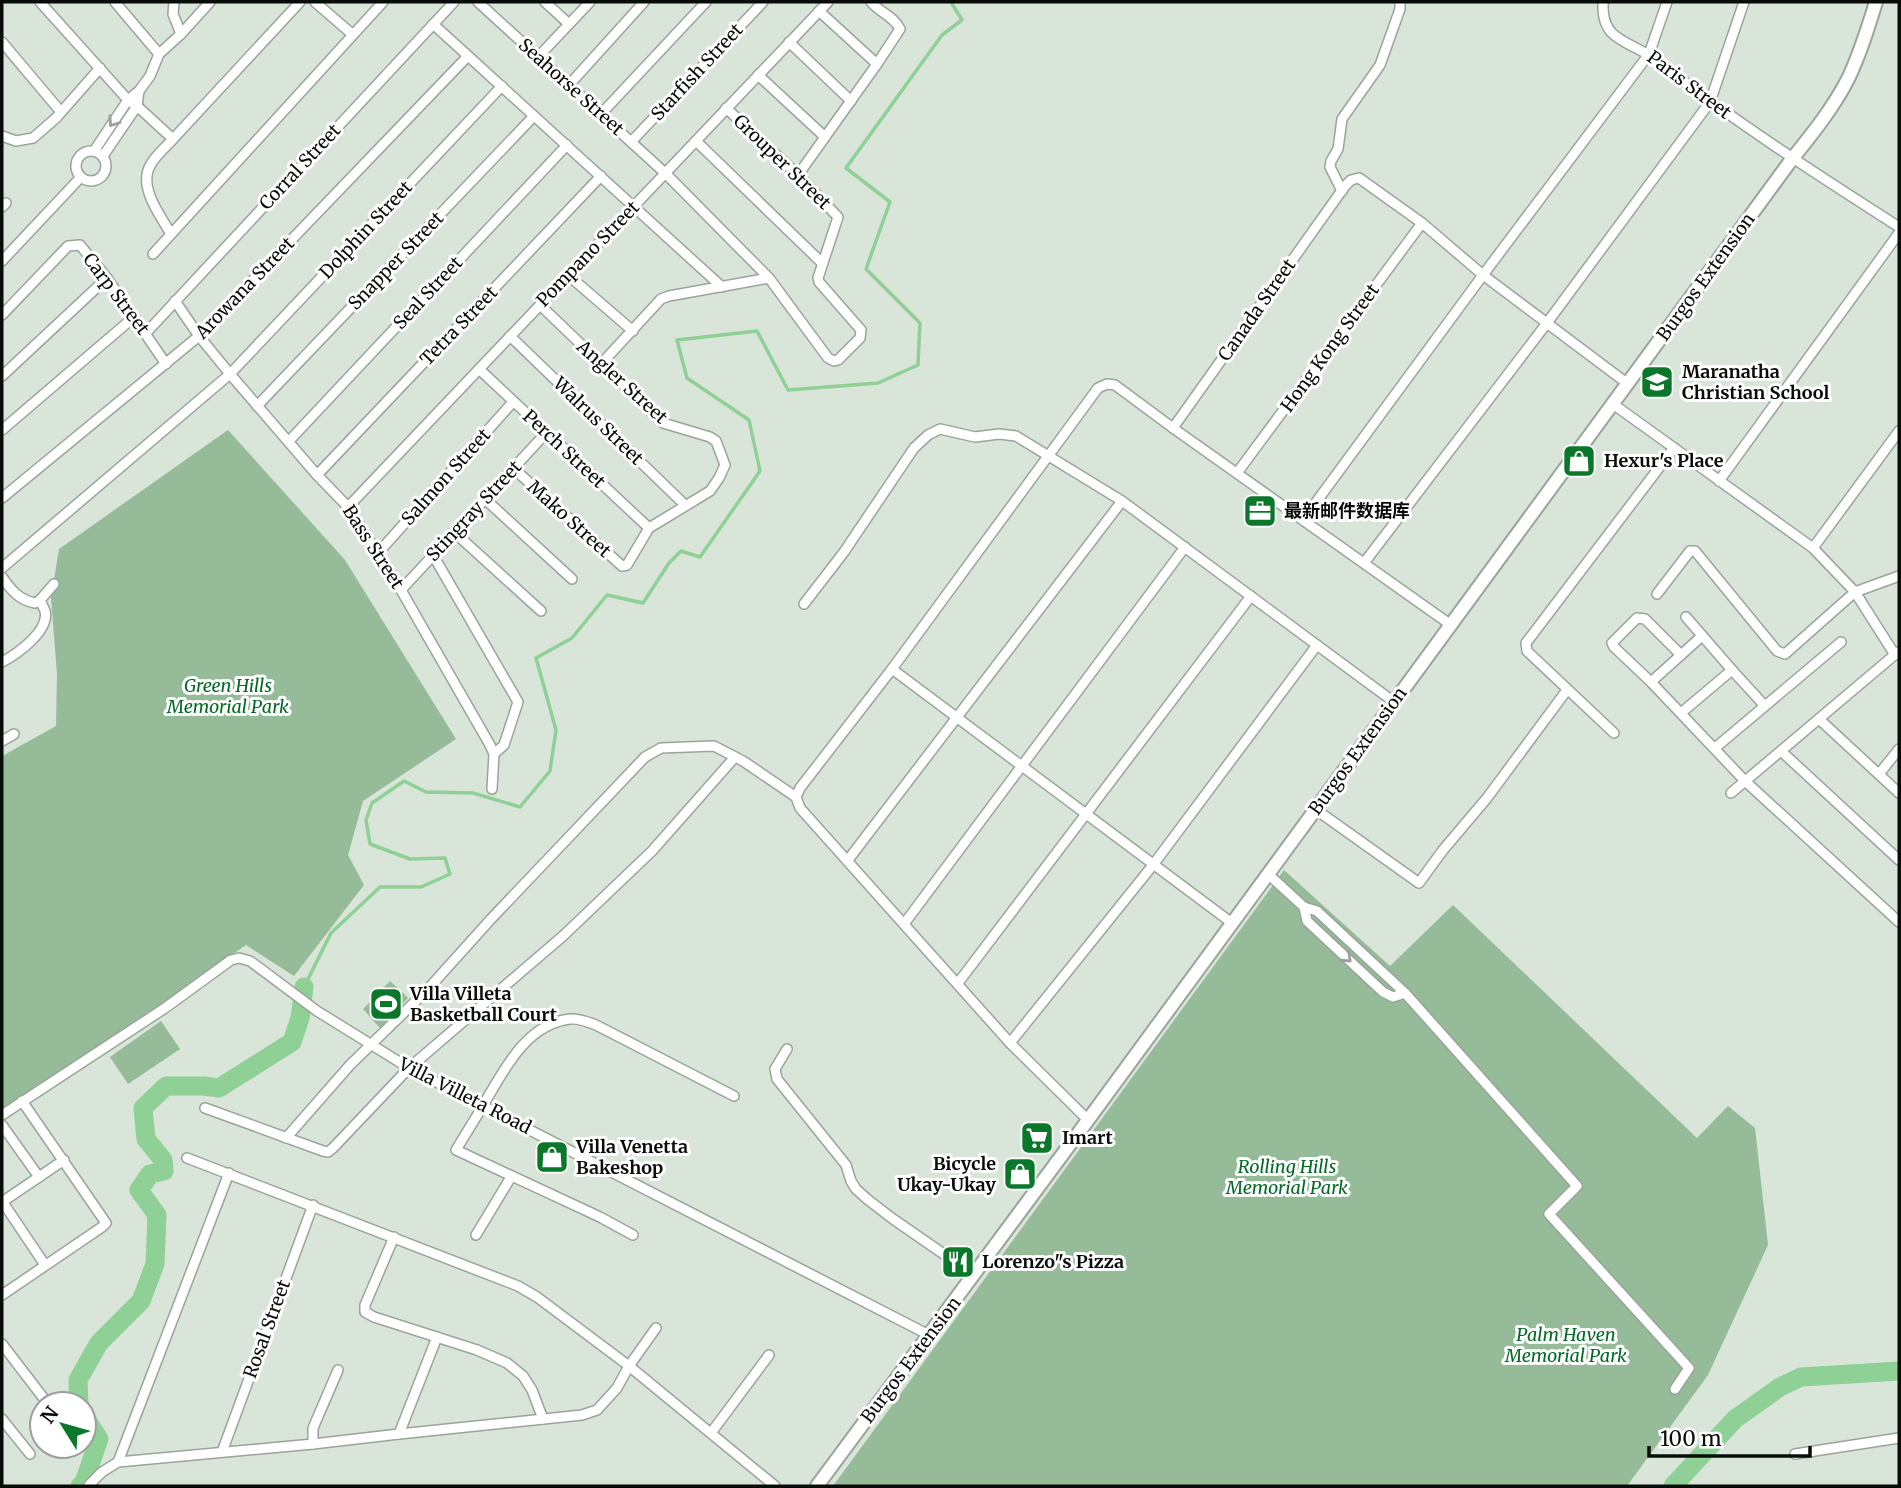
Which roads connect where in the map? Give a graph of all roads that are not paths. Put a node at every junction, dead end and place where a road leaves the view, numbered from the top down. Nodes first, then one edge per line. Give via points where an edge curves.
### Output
1 (40, 2) edge
2 (115, 2) edge
3 (174, 2) edge
4 (210, 2) edge
5 (300, 2) edge
6 (315, 2) edge
7 (383, 2) edge
8 (454, 2) edge
9 (478, 2) edge
10 (545, 2) edge
11 (590, 2) edge
12 (644, 2) edge
13 (706, 2) edge
14 (763, 2) edge
15 (828, 2) edge
16 (871, 2) edge
17 (1400, 2) edge
18 (1603, 2) edge
19 (1667, 2) edge
20 (1744, 2) edge
21 (1876, 2) edge
22 (819, 11) junction
23 (433, 24) junction
24 (569, 24) junction
25 (180, 34) junction
26 (352, 34) junction
27 (2, 41) edge
28 (789, 42) junction
29 (159, 54) junction
30 (1649, 54) junction
31 (468, 56) junction
32 (538, 57) junction
33 (877, 64) junction
34 (100, 68) junction
35 (758, 75) junction
36 (569, 85) junction
37 (502, 86) junction
38 (139, 91) junction
39 (128, 100) junction
40 (851, 101) junction
41 (1710, 102) junction
42 (137, 106) junction
43 (726, 108) junction
44 (61, 112) junction
45 (601, 114) junction
46 (534, 116) junction
47 (2, 136) edge
48 (825, 137) junction
49 (173, 139) junction
50 (696, 141) junction
51 (631, 142) junction
52 (567, 145) junction
53 (94, 151) junction
54 (103, 156) junction
55 (1792, 159) junction
56 (665, 173) junction
57 (798, 175) junction
58 (601, 176) junction
59 (81, 177) junction
60 (1342, 191) junction
61 (634, 206) junction
62 (1422, 223) junction
63 (1899, 227) edge
64 (1899, 233) edge
65 (171, 234) junction
66 (153, 254) dead end
67 (2, 261) edge
68 (822, 263) junction
69 (568, 275) junction
70 (1483, 275) junction
71 (107, 278) junction
72 (769, 278) junction
73 (722, 286) junction
74 (175, 301) junction
75 (540, 305) junction
76 (2, 315) edge
77 (134, 317) junction
78 (1546, 323) junction
79 (633, 331) junction
80 (146, 333) junction
81 (199, 336) junction
82 (510, 336) junction
83 (166, 363) junction
84 (601, 364) junction
85 (479, 369) junction
86 (230, 374) junction
87 (2, 376) edge
88 (1628, 384) junction
89 (513, 402) junction
90 (1613, 404) junction
91 (257, 406) junction
92 (1173, 428) junction
93 (2, 430) edge
94 (1899, 431) edge
95 (546, 433) junction
96 (289, 441) junction
97 (1674, 448) junction
98 (1046, 456) junction
99 (513, 468) junction
100 (1237, 473) junction
101 (317, 475) junction
102 (1720, 481) junction
103 (2, 498) edge
104 (485, 499) junction
105 (1122, 501) junction
106 (685, 505) junction
107 (348, 507) junction
108 (1303, 520) junction
109 (649, 528) junction
110 (454, 533) junction
111 (1185, 547) junction
112 (1813, 548) junction
113 (378, 553) junction
114 (433, 555) junction
115 (1363, 563) junction
116 (2, 568) edge
117 (1899, 576) edge
118 (2, 577) edge
119 (572, 579) dead end
120 (54, 584) dead end
121 (401, 590) junction
122 (1855, 592) junction
123 (1657, 594) dead end
124 (1251, 596) junction
125 (40, 600) junction
126 (804, 604) dead end
127 (541, 611) dead end
128 (1686, 617) dead end
129 (1451, 625) junction
130 (1702, 635) junction
131 (1841, 642) dead end
132 (1317, 645) junction
133 (1897, 653) edge
134 (1681, 655) junction
135 (2, 662) edge
136 (892, 669) junction
137 (1732, 670) junction
138 (1651, 682) junction
139 (1567, 690) junction
140 (1394, 702) junction
141 (1764, 705) junction
142 (1681, 713) junction
143 (957, 718) junction
144 (1819, 719) junction
145 (1614, 733) dead end
146 (14, 734) dead end
147 (2, 741) edge
148 (1715, 748) junction
149 (1899, 750) edge
150 (1781, 751) junction
151 (494, 754) junction
152 (735, 757) junction
153 (1021, 765) junction
154 (1879, 774) junction
155 (1745, 780) junction
156 (492, 789) dead end
157 (1731, 793) dead end
158 (1899, 793) edge
159 (796, 797) junction
160 (1315, 809) junction
161 (1086, 814) junction
162 (848, 860) junction
163 (1899, 860) edge
164 (1153, 865) junction
165 (1268, 874) junction
166 (1304, 907) junction
167 (1899, 922) edge
168 (1232, 923) junction
169 (904, 924) junction
170 (958, 983) junction
171 (1405, 993) junction
172 (1010, 1042) junction
173 (371, 1046) junction
174 (786, 1049) dead end
175 (410, 1068) junction
176 (734, 1096) dead end
177 (22, 1101) junction
178 (483, 1105) junction
179 (205, 1108) dead end
180 (2, 1115) edge
181 (1088, 1120) junction
182 (2, 1125) edge
183 (286, 1138) junction
184 (187, 1158) dead end
185 (64, 1160) junction
186 (229, 1172) junction
187 (38, 1177) junction
188 (511, 1177) junction
189 (2, 1202) edge
190 (313, 1205) junction
191 (476, 1235) dead end
192 (633, 1235) dead end
193 (394, 1237) junction
194 (45, 1265) junction
195 (974, 1275) junction
196 (2, 1295) edge
197 (656, 1328) dead end
198 (929, 1335) junction
199 (437, 1337) junction
200 (2, 1344) edge
201 (769, 1355) dead end
202 (629, 1366) junction
203 (338, 1370) dead end
204 (1675, 1389) dead end
205 (37, 1390) edge
206 (2, 1419) edge
207 (543, 1419) junction
208 (711, 1433) junction
209 (399, 1434) junction
210 (1899, 1438) edge
211 (313, 1444) junction
212 (28, 1452) edge
213 (222, 1452) junction
214 (1795, 1454) dead end
215 (118, 1462) junction
216 (89, 1485) edge
217 (775, 1486) edge
218 (817, 1486) edge

1 - 34 street
2 - 29 street
3 - 25 street
4 - 25 street
5 - 49 street
6 - 26 street
7 - 26 street
8 - 23 street, Corral Street
9 - 32 street, Seahorse Street
10 - 24 street
11 - 24 street
12 - 36 street
13 - 45 street
14 - 51 street, Starfish Street
15 - 22 street, Pompano Street
16 - 33 street via 900,29
17 - 60 street via 1380,65 1342,119 1330,167
18 - 30 street, Paris Street via 1603,17 1614,35
19 - 30 street
20 - 41 street
21 - 55 main road, Burgos Extension via 1848,78
22 - 28 street, Pompano Street
22 - 33 street
23 - 31 street
23 - 74 street, Corral Street
24 - 32 street
25 - 29 street
26 - 65 street
27 - 44 street
28 - 35 street, Pompano Street
28 - 40 street
29 - 38 street
30 - 41 street, Paris Street
30 - 70 street
31 - 37 street
31 - 81 street, Arowana Street
32 - 36 street, Seahorse Street
33 - 40 street
34 - 39 street
34 - 44 street
35 - 43 street, Pompano Street
35 - 48 street
36 - 45 street, Seahorse Street
37 - 46 street
37 - 86 street, Dolphin Street
38 - 39 street
38 - 42 street
39 - 42 street
39 -> 53 street
40 - 48 street
41 - 55 street, Paris Street
41 - 78 street
42 - 49 street
42 - 54 street
43 - 50 street, Pompano Street
43 - 57 street, Grouper Street
44 - 47 street via 33,138 16,141
45 - 51 street, Seahorse Street
46 - 52 street
46 - 91 street, Snapper Street
48 - 57 street
49 - 65 street via 150,164 146,176 154,204
50 - 56 street, Pompano Street
50 - 68 street
51 - 56 street, Seahorse Street
52 - 58 street
52 - 96 street, Seal Street
53 - 54 street
53 - 59 street via 82,153 76,162
54 - 59 street via 106,169 101,177 94,181
55 - 63 street, Paris Street
55 - 88 main road, Burgos Extension
56 - 61 street, Pompano Street
56 - 72 street, Seahorse Street
57 - 68 street, Grouper Street via 838,217
58 - 61 street
58 - 101 street, Tetra Street
59 - 67 street
60 - 62 street via 1359,178
60 - 92 street, Canada Street
61 - 69 street, Pompano Street
61 - 73 street
62 - 70 street
62 - 100 street, Hong Kong Street
64 - 102 street
65 - 66 street
68 - 72 street, Seahorse Street via 819,282 861,330 860,338 838,360 828,358
69 - 75 street, Pompano Street
69 - 79 street
70 - 78 street
70 - 108 street
71 - 76 street, Carp Street via 79,245 68,246
71 - 77 street, Carp Street
71 - 87 street
72 - 73 street
73 - 79 street via 662,299
74 - 80 street, Corral Street
74 - 81 street, Bass Street
75 - 82 street, Pompano Street
75 - 84 street, Angler Street
77 - 80 street, Carp Street
77 - 93 street
78 - 88 street
78 - 115 street
79 - 84 street
80 - 83 street, Carp Street
81 - 83 street, Arowana Street
81 - 86 street, Bass Street
82 - 85 street, Pompano Street
82 - 106 street, Walrus Street
83 - 103 street, Arowana Street
84 - 106 street, Angler Street via 663,423 716,441 725,465 719,478 710,491
85 - 89 street, Perch Street
85 - 107 street, Pompano Street
86 - 91 street, Bass Street
86 - 116 street, Dolphin Street
88 - 90 main road, Burgos Extension
89 - 95 street, Perch Street
89 - 113 street, Salmon Street
90 - 97 street
90 - 129 main road, Burgos Extension
91 - 96 street, Bass Street
92 - 98 street via 1115,385 1107,384 1098,388
92 - 100 street
94 - 112 street
95 - 99 street, Stingray Street
95 - 109 street, Perch Street
96 - 101 street, Bass Street
97 - 102 street
97 - 139 street via 1526,643 1527,650
98 - 105 street
98 - 126 street via 1016,436 975,437 940,429 928,435 914,448
98 - 136 street
99 - 104 street, Stingray Street
99 - 109 street, Mako Street via 622,566
100 - 108 street
101 - 107 street, Bass Street
102 - 112 street
104 - 110 street, Stingray Street
104 - 119 street
105 - 111 street
105 - 143 street
106 - 109 street
107 - 113 street, Bass Street
108 - 115 street
110 - 114 street, Stingray Street
110 - 127 street
111 - 124 street
111 - 153 street
112 - 122 street
113 - 121 street, Bass Street
114 - 121 street, Stingray Street
114 - 151 street via 517,702 504,745
115 - 129 street
117 - 122 street
118 - 125 street via 20,597 35,603
120 - 125 street
121 - 151 street, Bass Street
122 - 123 street via 1785,654 1777,651 1695,551 1690,551
122 - 133 street
124 - 132 street
124 - 161 street
125 - 135 street via 45,610 41,629
128 - 130 street
129 - 140 main road, Burgos Extension
130 - 134 street
130 - 137 street
131 - 141 street
132 - 140 street
132 - 164 street
133 - 144 street
134 - 138 street
134 - 138 street via 1646,619 1637,618 1612,643
136 - 143 street
136 - 159 street
137 - 141 street
137 - 142 street
138 - 142 street
139 - 145 street
139 - 160 street via 1488,799 1419,883
140 - 160 main road, Burgos Extension
141 - 148 street
142 - 148 street
143 - 153 street
143 - 162 street
144 - 150 street
144 - 154 street
146 - 147 street
148 - 155 street
149 - 154 street
150 - 155 street
150 - 163 street
151 - 156 street
152 - 159 street
152 - 173 street via 704,746 661,748 645,757
152 - 175 street via 652,850 563,936
153 - 161 street
153 - 169 street
154 - 158 street
155 - 157 street
155 - 167 street
159 - 162 street via 800,808
160 - 165 main road, Burgos Extension
161 - 164 street
161 - 170 street
162 - 169 street
164 - 168 street
164 - 172 street
165 - 166 street
165 - 168 main road, Burgos Extension
166 - 171 street via 1317,911
166 -> 171 street via 1307,921 1383,992 1393,997
168 - 181 main road, Burgos Extension
169 - 170 street
170 - 172 street
171 - 204 street via 1577,1186 1549,1214 1689,1368
172 - 181 street
173 - 175 street, Villa Villeta Road
173 - 177 street, Villa Villeta Road via 250,961 239,958
173 - 183 street
174 - 195 street via 775,1069 777,1079 846,1165 856,1189
175 - 178 street, Villa Villeta Road
175 - 183 street via 328,1152
176 - 178 street via 596,1025 573,1019 542,1029 528,1040 507,1064
177 - 180 street, Villa Villeta Road
177 - 185 street
178 - 188 street via 456,1150
178 - 198 street, Villa Villeta Road
179 - 183 street
181 - 195 main road, Burgos Extension
182 - 187 street
184 - 186 street
185 - 187 street
185 - 194 street via 106,1223
186 - 190 street
186 - 215 street
187 - 189 street
188 - 191 street
188 - 192 street
189 - 194 street
190 - 193 street
190 - 213 street, Rosal Street
193 - 199 street via 365,1312
193 - 202 street via 518,1286
194 - 196 street
195 - 198 main road, Burgos Extension
197 - 202 street
198 - 218 main road, Burgos Extension
199 - 207 street via 507,1363 523,1376
199 - 209 street
200 - 205 street
201 - 208 street
202 - 207 street via 597,1410
202 - 208 street
203 - 211 street via 313,1428
206 - 212 street
207 - 209 street
208 - 217 street
209 - 211 street
210 - 214 street
211 - 213 street
213 - 215 street
215 - 216 street

